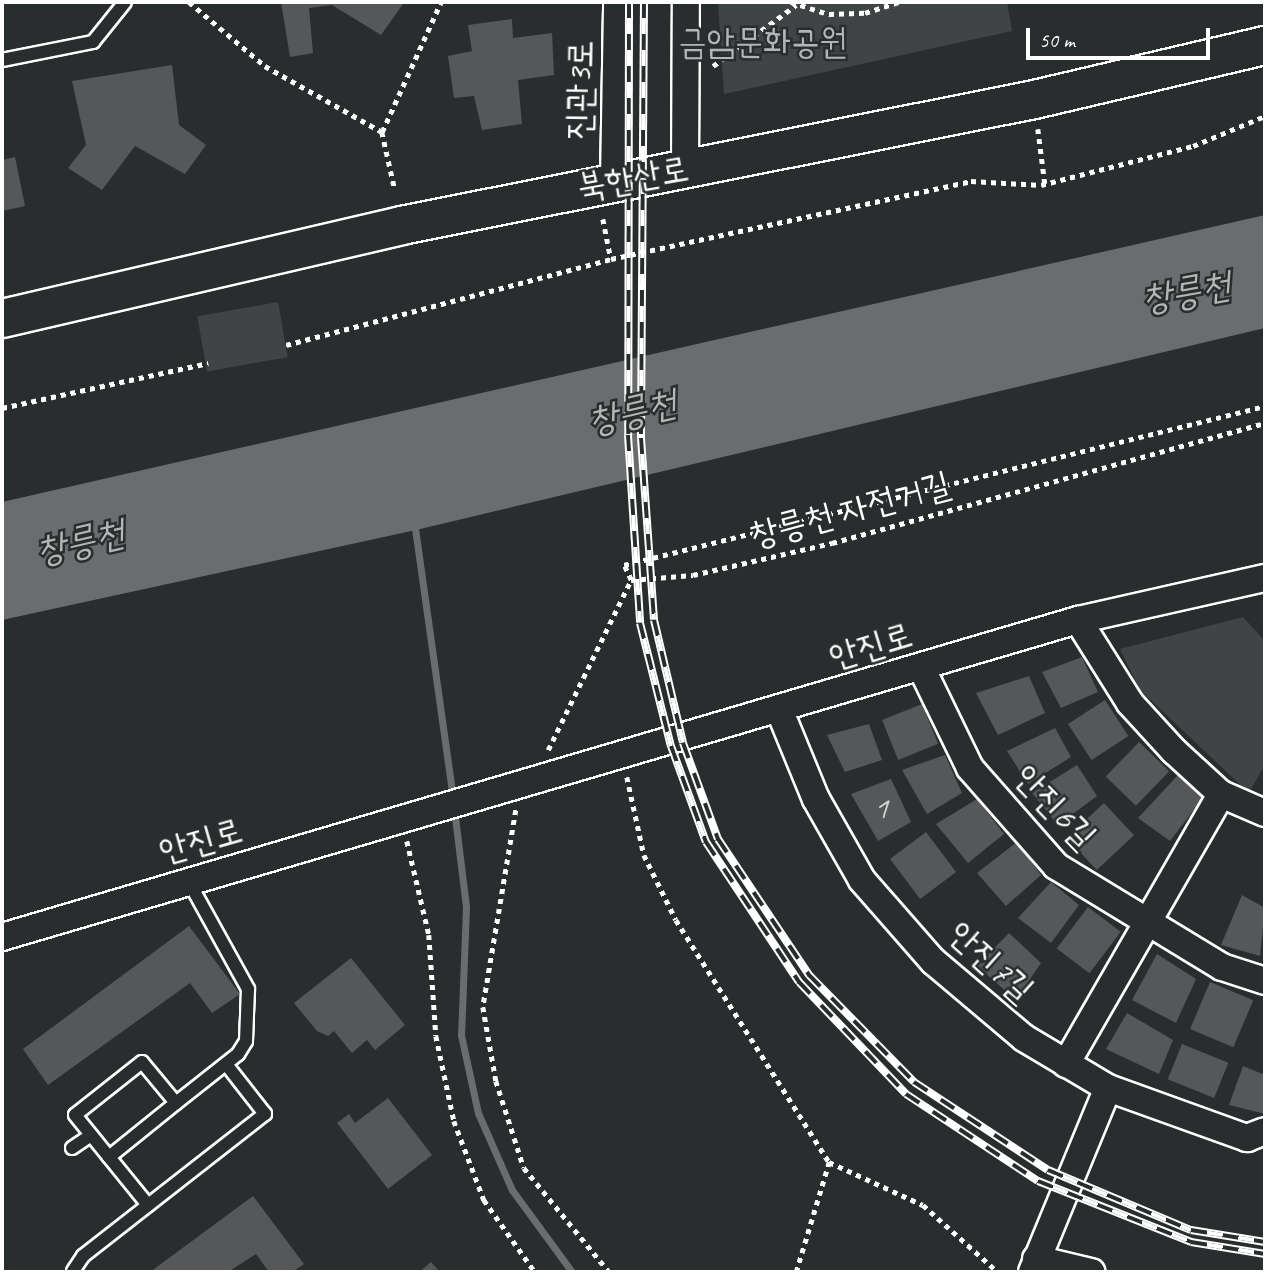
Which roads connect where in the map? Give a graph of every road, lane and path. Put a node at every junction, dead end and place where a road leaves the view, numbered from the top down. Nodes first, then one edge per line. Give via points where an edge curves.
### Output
1 (125, 2) edge
2 (189, 2) edge
3 (441, 2) edge
4 (617, 2) edge
5 (686, 2) edge
6 (898, 2) edge
7 (794, 3) edge
8 (1265, 45) edge
9 (2, 60) edge
10 (713, 66) dead end
11 (1265, 117) edge
12 (1038, 129) dead end
13 (382, 132) junction
14 (685, 169) junction
15 (614, 180) junction
16 (1045, 184) junction
17 (395, 190) dead end
18 (603, 219) dead end
19 (611, 258) junction
20 (2, 318) edge
21 (286, 345) dead end
22 (208, 363) dead end
23 (1265, 406) edge
24 (2, 408) edge
25 (1265, 423) edge
26 (1265, 578) edge
27 (631, 580) junction
28 (1078, 620) junction
29 (921, 667) junction
30 (779, 709) junction
31 (546, 754) dead end
32 (626, 774) dead end
33 (1221, 793) junction
34 (508, 799) junction
35 (1265, 813) edge
36 (407, 838) dead end
37 (189, 882) junction
38 (1143, 923) junction
39 (2, 937) edge
40 (1265, 981) edge
41 (226, 1064) junction
42 (1066, 1064) junction
43 (1108, 1088) junction
44 (176, 1103) junction
45 (1265, 1131) edge
46 (91, 1135) junction
47 (72, 1148) dead end
48 (109, 1157) junction
49 (829, 1162) junction
50 (148, 1205) junction
51 (1034, 1266) edge
52 (65, 1272) edge
53 (73, 1272) edge
54 (535, 1272) edge
55 (609, 1272) edge
56 (796, 1272) edge
57 (999, 1272) edge
58 (1091, 1272) edge

1 - 9 lane via 93,42
2 - 13 path via 265,66
3 - 13 path
4 - 15 street, 진관3로
5 - 14 street
6 - 7 path via 841,14
7 - 10 path
8 - 14 main road, 북한산로
11 - 16 path via 1193,146
12 - 16 path
13 - 17 path
14 - 15 main road, 북한산로
15 - 20 main road, 북한산로
16 - 19 path via 971,181
18 - 19 path
19 - 21 path
22 - 24 path
23 - 27 path via 624,565
25 - 27 path, 창릉천 자전거길 via 832,543 694,575
26 - 28 street, 안진로
27 - 31 path
28 - 29 street, 안진로
28 - 33 street via 1130,703
29 - 30 street, 안진로
29 - 38 street, 안진6길 via 970,768 987,788 1056,866
30 - 34 street, 안진로
30 - 42 street, 안진7길 via 816,799 862,880 933,961 1024,1038
32 - 49 path via 645,855 676,920
33 - 35 street
33 - 38 street
34 - 37 street, 안진로 via 421,814
34 - 55 path via 483,1007 496,1081 524,1168
36 - 54 path via 429,935 436,1036 454,1121 484,1200
37 - 39 street, 안진로
37 - 41 lane via 248,989 246,1041
38 - 40 street, 안진6길 via 1223,967
38 - 42 street
41 - 44 lane
41 - 50 lane via 265,1114
42 - 43 street, 안진7길
43 - 45 street, 안진7길 via 1247,1138
43 - 51 street
44 - 46 lane via 142,1062 75,1115
44 - 48 lane
46 - 47 lane
46 - 48 lane
48 - 50 lane
49 - 56 path
49 - 57 path via 923,1205
50 - 53 lane via 83,1256
51 - 58 street
52 - 53 lane

